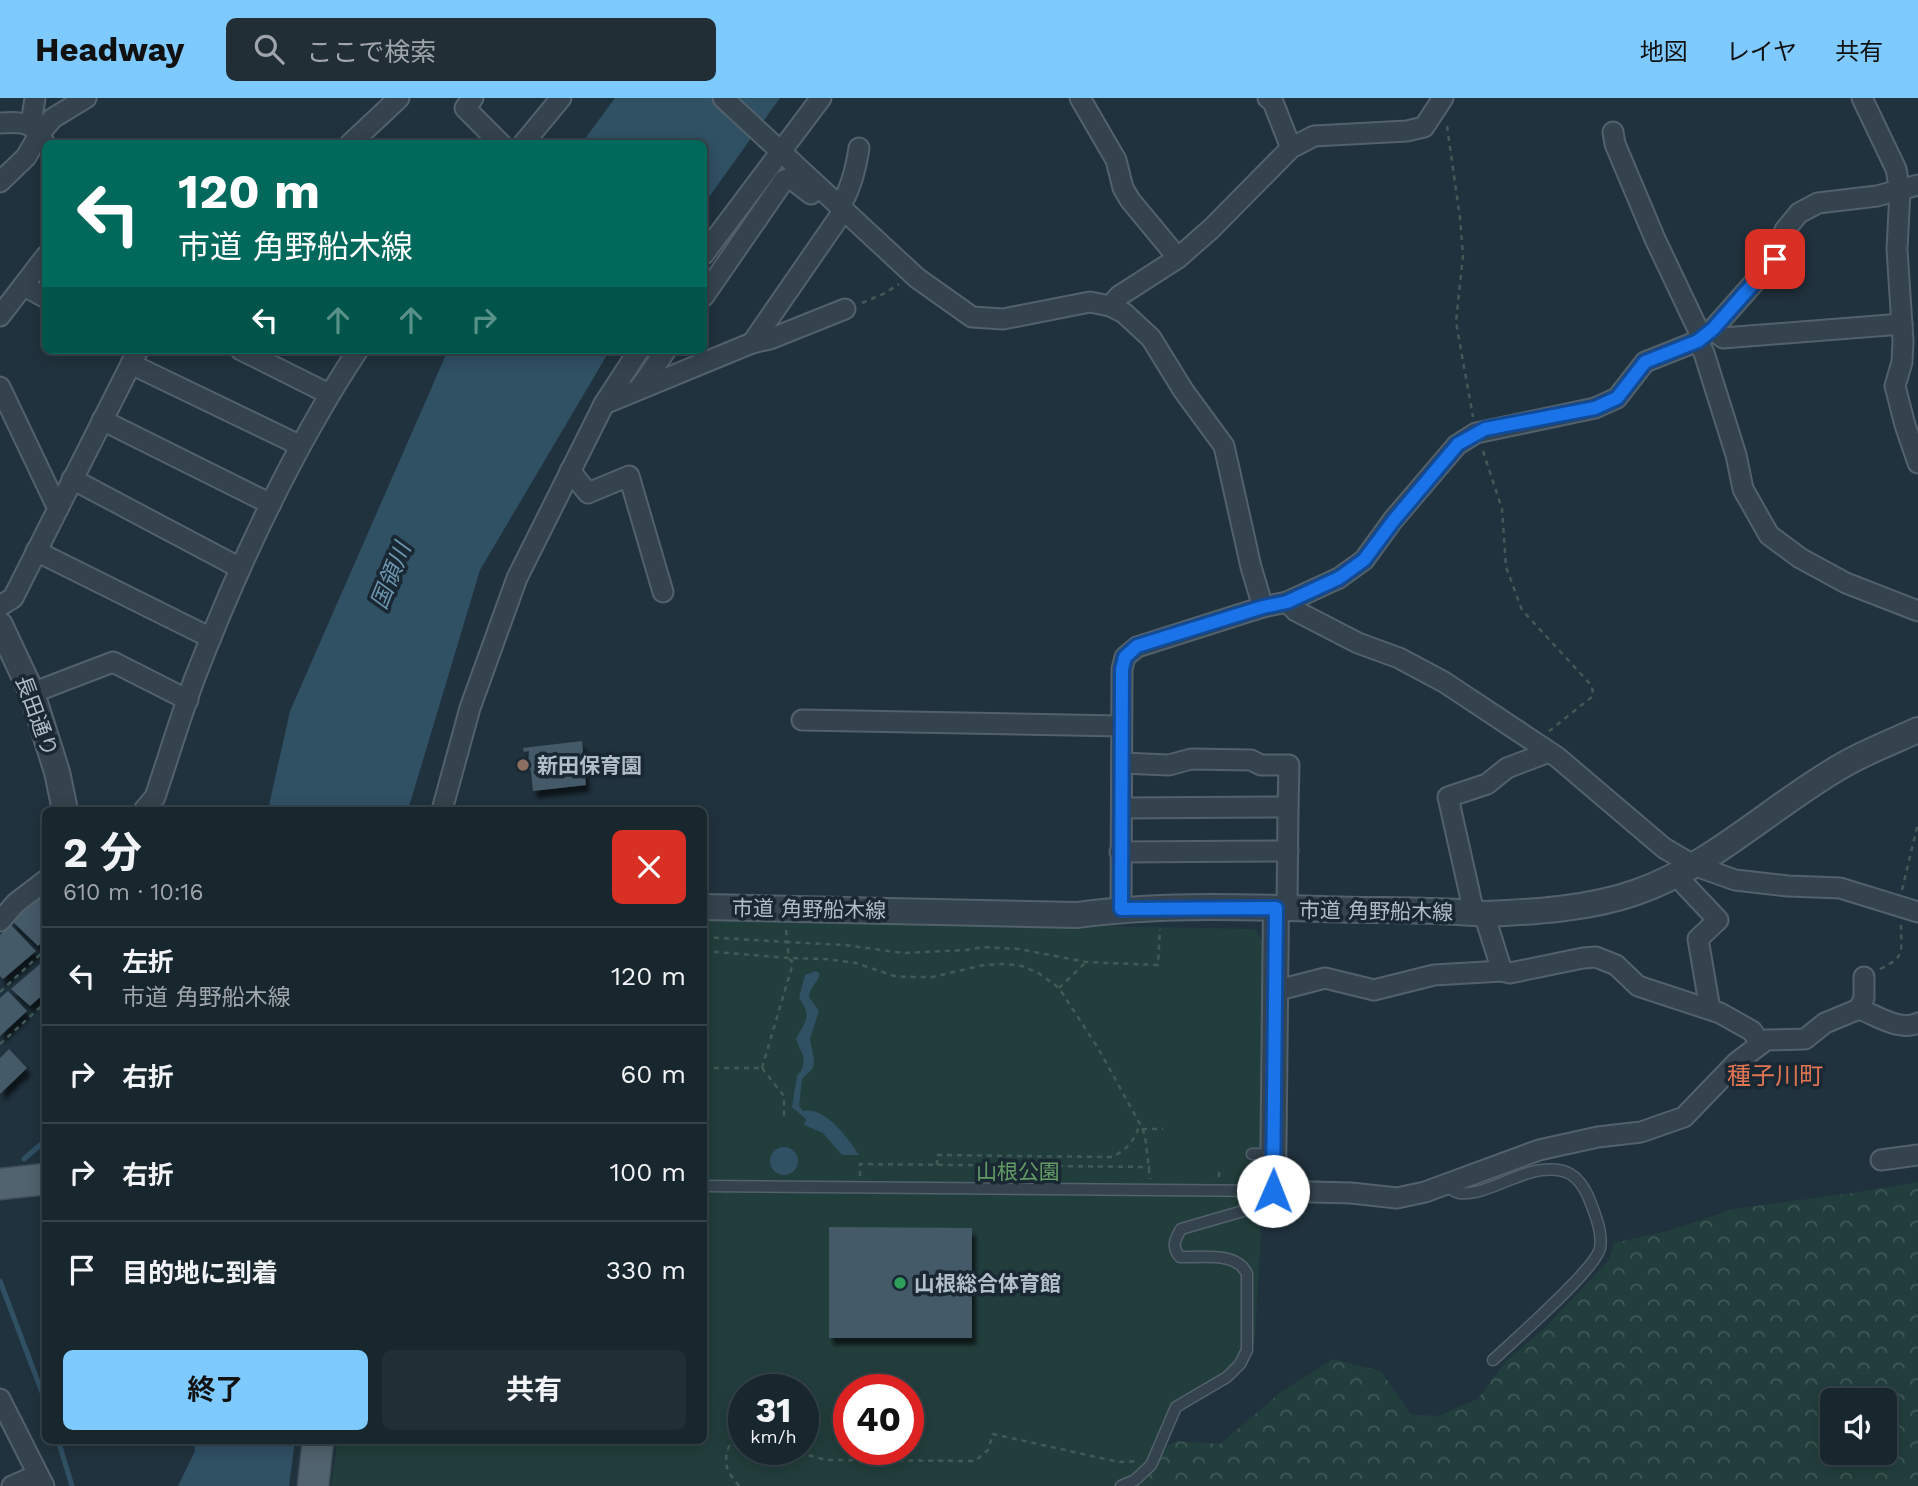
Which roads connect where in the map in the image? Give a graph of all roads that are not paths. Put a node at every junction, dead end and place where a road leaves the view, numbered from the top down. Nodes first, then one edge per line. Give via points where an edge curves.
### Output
1 (35, 98) edge
2 (86, 98) edge
3 (399, 98) edge
4 (473, 98) edge
5 (561, 98) edge
6 (723, 98) edge
7 (821, 98) edge
8 (1080, 98) edge
9 (1268, 98) edge
10 (1443, 98) edge
11 (1862, 98) edge
12 (0, 123) edge
13 (1613, 132) dead end
14 (39, 134) edge
15 (354, 140) edge
16 (497, 140) edge
17 (526, 140) edge
18 (777, 146) junction
19 (859, 148) dead end
20 (1291, 148) junction
21 (0, 182) edge
22 (1909, 188) edge
23 (841, 211) junction
24 (707, 250) edge
25 (1178, 258) junction
26 (42, 261) edge
27 (24, 286) junction
28 (707, 292) edge
29 (42, 296) edge
30 (1110, 306) junction
31 (845, 309) road end
32 (0, 316) edge
33 (1902, 324) junction
34 (1704, 336) junction
35 (752, 343) junction
36 (136, 354) edge
37 (249, 354) edge
38 (355, 354) edge
39 (636, 354) edge
40 (663, 354) edge
41 (0, 387) edge
42 (638, 390) junction
43 (329, 394) junction
44 (604, 404) junction
45 (102, 420) junction
46 (299, 445) junction
47 (1918, 463) edge
48 (570, 471) junction
49 (72, 479) junction
50 (271, 504) junction
51 (58, 509) junction
52 (36, 551) junction
53 (240, 568) junction
54 (663, 592) dead end
55 (1287, 602) junction
56 (0, 606) edge
57 (1263, 607) junction
58 (1918, 611) edge
59 (0, 625) edge
60 (211, 638) junction
61 (32, 693) junction
62 (188, 700) junction
63 (802, 720) dead end
64 (1122, 726) junction
65 (1918, 730) edge
66 (1549, 752) junction
67 (1122, 764) junction
68 (64, 807) edge
69 (147, 807) edge
70 (443, 807) edge
71 (1288, 807) junction
72 (1122, 808) junction
73 (1288, 851) junction
74 (1120, 852) junction
75 (1685, 869) junction
76 (42, 883) edge
77 (707, 907) edge
78 (1282, 908) junction
79 (1121, 909) junction
80 (1918, 912) edge
81 (1479, 913) junction
82 (0, 921) edge
83 (1502, 971) junction
84 (1864, 977) dead end
85 (1275, 991) junction
86 (1710, 1009) junction
87 (1859, 1009) junction
88 (1918, 1023) edge
89 (1761, 1044) junction
90 (1918, 1155) edge
91 (1881, 1160) dead end
92 (42, 1179) edge
93 (0, 1184) edge
94 (1444, 1185) junction
95 (707, 1186) edge
96 (1262, 1190) junction
97 (1493, 1360) dead end
98 (0, 1399) edge
99 (318, 1444) edge
100 (41, 1481) edge
101 (12, 1486) edge
102 (313, 1486) edge
103 (1121, 1486) edge

1 - 14 street
2 - 14 street via 53,118
3 - 15 street
4 - 16 street via 465,108
5 - 17 street
6 - 18 street
7 - 18 street
8 - 25 street via 1116,160 1130,200
9 - 20 street
10 - 20 street via 1424,127 1314,136
11 - 22 street
12 - 14 street via 13,122
13 - 34 street via 1654,239
14 - 21 street via 26,157
18 - 23 street
18 - 24 street
19 - 23 street
20 - 25 street
22 - 33 street via 1897,249
22 - 34 street via 1818,204 1799,213 1785,230 1775,259
23 - 28 street via 790,178 783,180
23 - 30 street via 914,275 972,317 1003,319 1090,302
23 - 35 street
25 - 30 street
26 - 27 street
27 - 29 street
27 - 32 street
30 - 57 street via 1151,338 1224,446
31 - 35 street
33 - 34 street
33 - 47 street via 1902,362 1895,386
34 - 55 street via 1645,362 1617,398 1595,408 1476,433 1458,444 1364,560 1339,578
34 - 58 street via 1704,353 1743,489 1769,535 1846,583
35 - 42 street
36 - 45 street
36 - 46 street
37 - 43 street
38 - 43 street
39 - 44 street
40 - 42 street
41 - 51 street
42 - 44 street
43 - 46 street
44 - 48 street
45 - 49 street
45 - 50 street
46 - 50 street
48 - 54 street via 588,493 629,476
48 - 70 street via 517,578 470,708
49 - 51 street
49 - 53 street
50 - 53 street
51 - 52 street
52 - 56 street via 13,598
52 - 60 street
53 - 60 street
55 - 57 street
55 - 66 street via 1358,643 1444,682
57 - 64 street via 1137,646 1125,657 1122,669
59 - 61 street, 長田通り
60 - 62 street
61 - 62 street via 113,662
61 - 68 street, 長田通り
62 - 69 street via 155,797
63 - 64 street
64 - 67 street
65 - 75 street, 市道 角野船木線 via 1845,764
66 - 75 street
66 - 81 street via 1507,768 1487,784 1448,797
67 - 71 street via 1168,765 1191,759 1289,765
67 - 72 street
71 - 72 street
71 - 73 street
72 - 74 street
73 - 74 street
73 - 78 street
74 - 79 street
75 - 80 street via 1735,880 1840,888
75 - 81 street, 市道 角野船木線 via 1637,892 1575,906
75 - 86 street via 1685,885 1717,920 1698,939
76 - 82 street
77 - 79 street, 市道 角野船木線 via 1077,915
78 - 79 street, 市道 角野船木線
78 - 81 street, 市道 角野船木線
78 - 85 street
81 - 83 street
83 - 85 street via 1434,975 1374,990 1325,978
83 - 86 street via 1597,957 1616,965 1638,986
84 - 87 street
85 - 96 street
86 - 89 street via 1752,1031
87 - 88 street via 1899,1026
87 - 89 street via 1825,1023 1805,1039
89 - 94 street via 1684,1117 1641,1132 1539,1150
90 - 91 street
92 - 93 main road
94 - 96 street via 1397,1198
94 - 97 lane via 1459,1193 1540,1170 1560,1170 1580,1180 1601,1235 1600,1250 1588,1269
95 - 96 lane
96 - 103 lane via 1243,1211 1181,1229 1174,1241 1180,1257 1232,1259 1243,1266 1247,1274 1247,1350 1227,1377 1176,1406 1153,1461
98 - 100 street
99 - 102 main road
100 - 101 street

